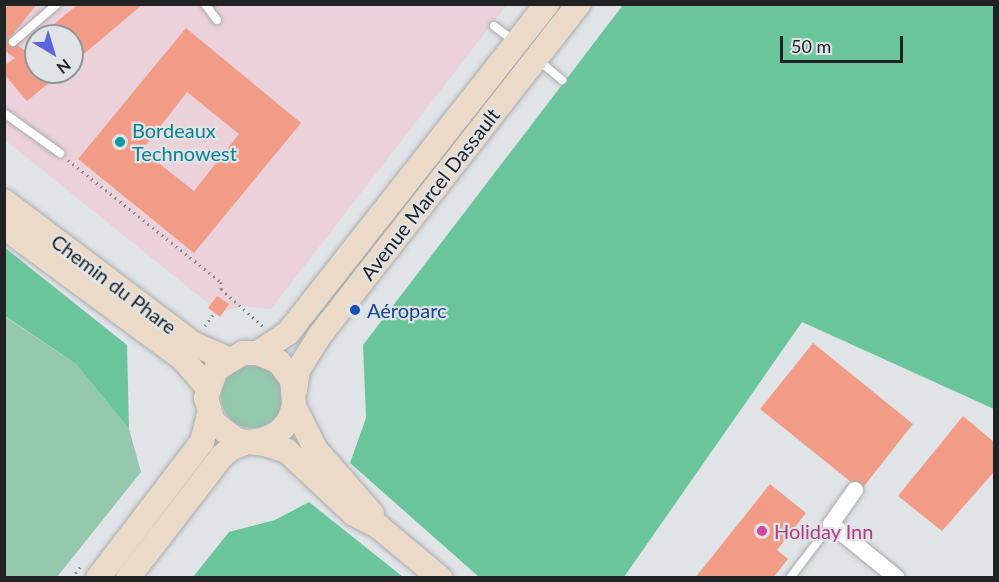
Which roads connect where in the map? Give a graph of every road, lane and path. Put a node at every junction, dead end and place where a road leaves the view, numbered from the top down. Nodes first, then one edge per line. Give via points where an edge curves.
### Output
1 (57, 4) edge
2 (205, 4) edge
3 (547, 4) edge
4 (579, 4) edge
5 (217, 20) dead end
6 (494, 26) dead end
7 (13, 42) dead end
8 (516, 44) junction
9 (537, 59) junction
10 (562, 80) dead end
11 (4, 113) edge
12 (60, 153) joint
13 (4, 201) edge
14 (4, 227) edge
15 (213, 313) dead end
16 (203, 329) dead end
17 (268, 330) dead end
18 (258, 353) junction
19 (228, 359) junction
20 (208, 388) junction
21 (295, 398) junction
22 (209, 413) junction
23 (247, 442) junction
24 (855, 490) dead end
25 (831, 524) junction
26 (379, 526) junction
27 (98, 578) edge
28 (128, 578) edge
29 (440, 578) edge
30 (789, 578) edge
31 (897, 578) edge

1 - 7 lane
2 - 5 lane
3 - 8 main road, Avenue Marcel Dassault
4 - 9 main road, Avenue Marcel Dassault
6 - 8 lane
8 - 18 main road, Avenue Marcel Dassault via 288,333
9 - 10 lane
9 - 21 main road, Avenue Marcel Dassault via 305,356
11 - 12 lane
12 - 17 path via 221,282 221,289
13 - 19 main road, Chemin du Phare via 194,344
14 - 20 main road, Chemin du Phare via 182,358
15 - 16 path
18 - 19 main road
18 - 21 main road via 279,362
19 - 20 main road
20 - 22 main road
21 - 23 main road via 278,433
21 - 26 main road via 316,450
22 - 23 main road via 220,430
22 - 27 main road via 202,442
23 - 26 main road via 287,451 354,514
23 - 28 main road via 222,456
24 - 25 street
25 - 30 lane
25 - 31 street
26 - 29 main road

